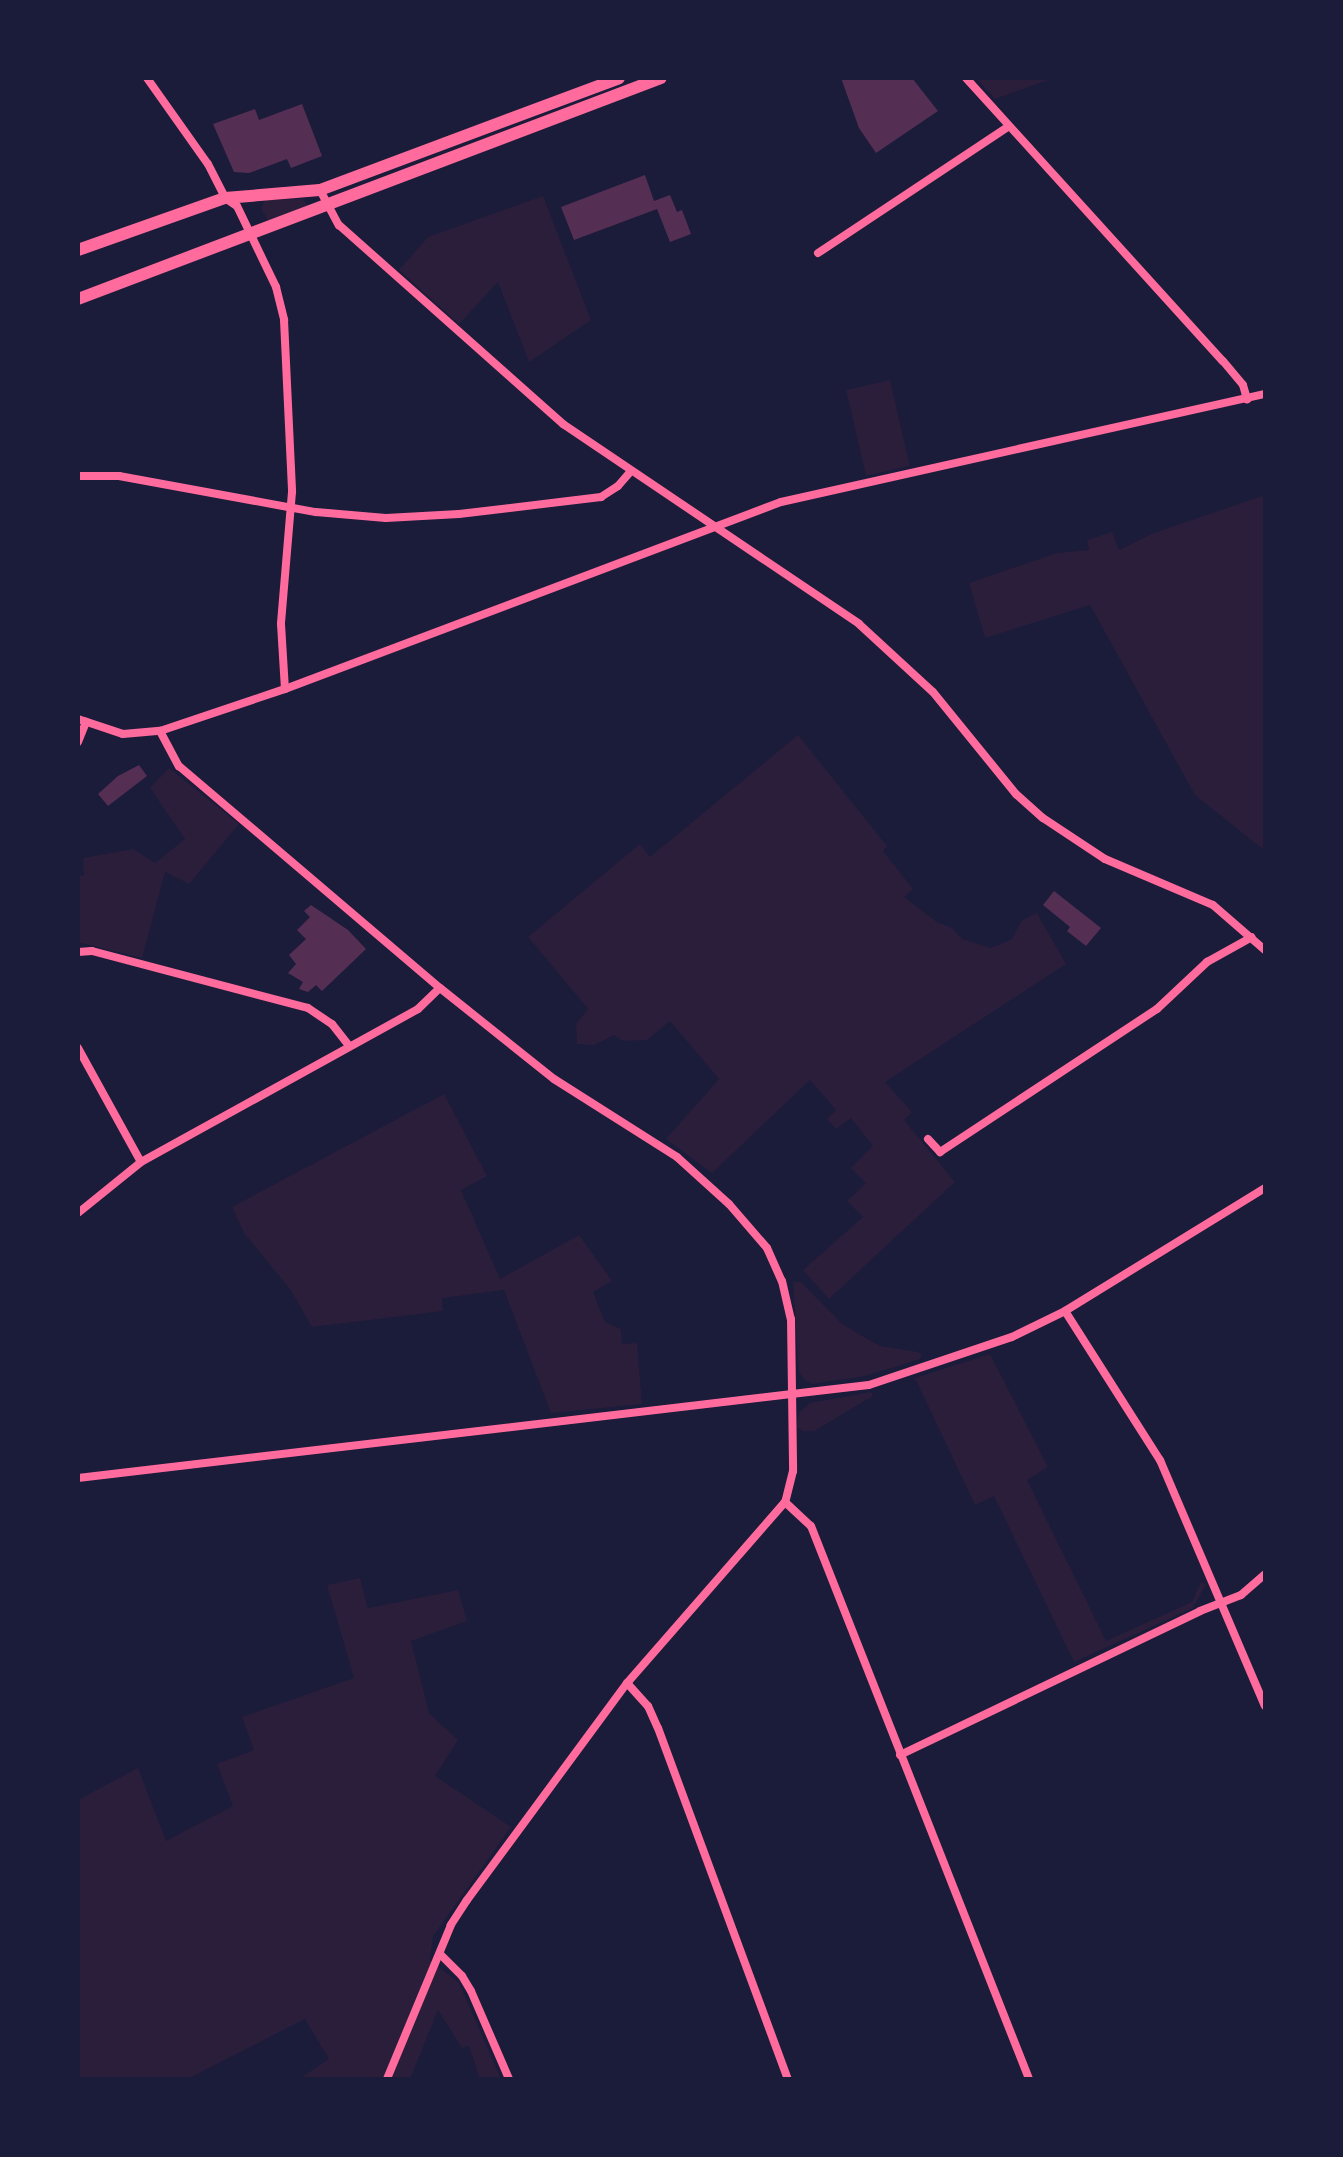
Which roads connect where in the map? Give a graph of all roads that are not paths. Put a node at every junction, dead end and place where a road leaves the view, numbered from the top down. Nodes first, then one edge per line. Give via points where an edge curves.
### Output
1 (147, 78) edge
2 (619, 78) edge
3 (661, 78) edge
4 (966, 78) edge
5 (1008, 127) junction
6 (320, 190) junction
7 (225, 198) junction
8 (328, 204) junction
9 (253, 234) junction
10 (78, 250) edge
11 (818, 253) dead end
12 (78, 299) edge
13 (1265, 394) edge
14 (1247, 399) junction
15 (631, 471) junction
16 (78, 476) edge
17 (290, 507) junction
18 (717, 529) junction
19 (285, 689) junction
20 (82, 721) edge
21 (160, 731) junction
22 (78, 742) edge
23 (1252, 937) junction
24 (1265, 949) edge
25 (78, 952) edge
26 (440, 988) junction
27 (349, 1046) junction
28 (78, 1048) edge
29 (928, 1139) dead end
30 (141, 1162) junction
31 (1265, 1188) edge
32 (78, 1213) edge
33 (1065, 1311) junction
34 (791, 1396) junction
35 (78, 1478) edge
36 (785, 1502) junction
37 (1265, 1574) edge
38 (1223, 1604) junction
39 (627, 1683) junction
40 (1265, 1706) edge
41 (900, 1755) junction
42 (440, 1954) junction
43 (387, 2079) edge
44 (509, 2079) edge
45 (788, 2079) edge
46 (1029, 2079) edge

1 - 7 street via 208,164
2 - 6 main road
3 - 8 main road
4 - 5 street
5 - 11 street
5 - 14 street via 1223,361 1243,385
6 - 7 main road
6 - 8 street
7 - 9 street via 237,206
7 - 10 main road
8 - 9 main road
8 - 15 street via 339,225 551,414
9 - 12 main road
9 - 17 street via 284,320
13 - 14 street
14 - 18 street via 842,486 781,502
15 - 17 street via 601,497 459,514 386,518
15 - 18 street
16 - 17 street via 119,476
17 - 19 street via 281,635
18 - 19 street
18 - 23 street via 859,624 933,692 1016,794 1043,818 1105,859 1213,905
19 - 21 street
20 - 21 street via 123,734
20 - 22 street
21 - 26 street via 179,766
23 - 24 street
23 - 29 street via 1207,962 1157,1009 940,1152
25 - 27 street via 119,957 308,1008 332,1024
26 - 27 street via 418,1009
26 - 34 street via 554,1079 677,1157 758,1237 782,1281 791,1319
27 - 30 street
28 - 30 street
30 - 32 street
31 - 33 street
33 - 34 street via 1012,1337 896,1377
33 - 38 street via 1160,1460
34 - 35 street
34 - 36 street via 793,1471
36 - 39 street
36 - 41 street via 811,1526
37 - 38 street
38 - 40 street
38 - 41 street
39 - 42 street via 467,1900
39 - 45 street via 648,1706 658,1728
41 - 46 street
42 - 43 street
42 - 44 street via 471,1991

